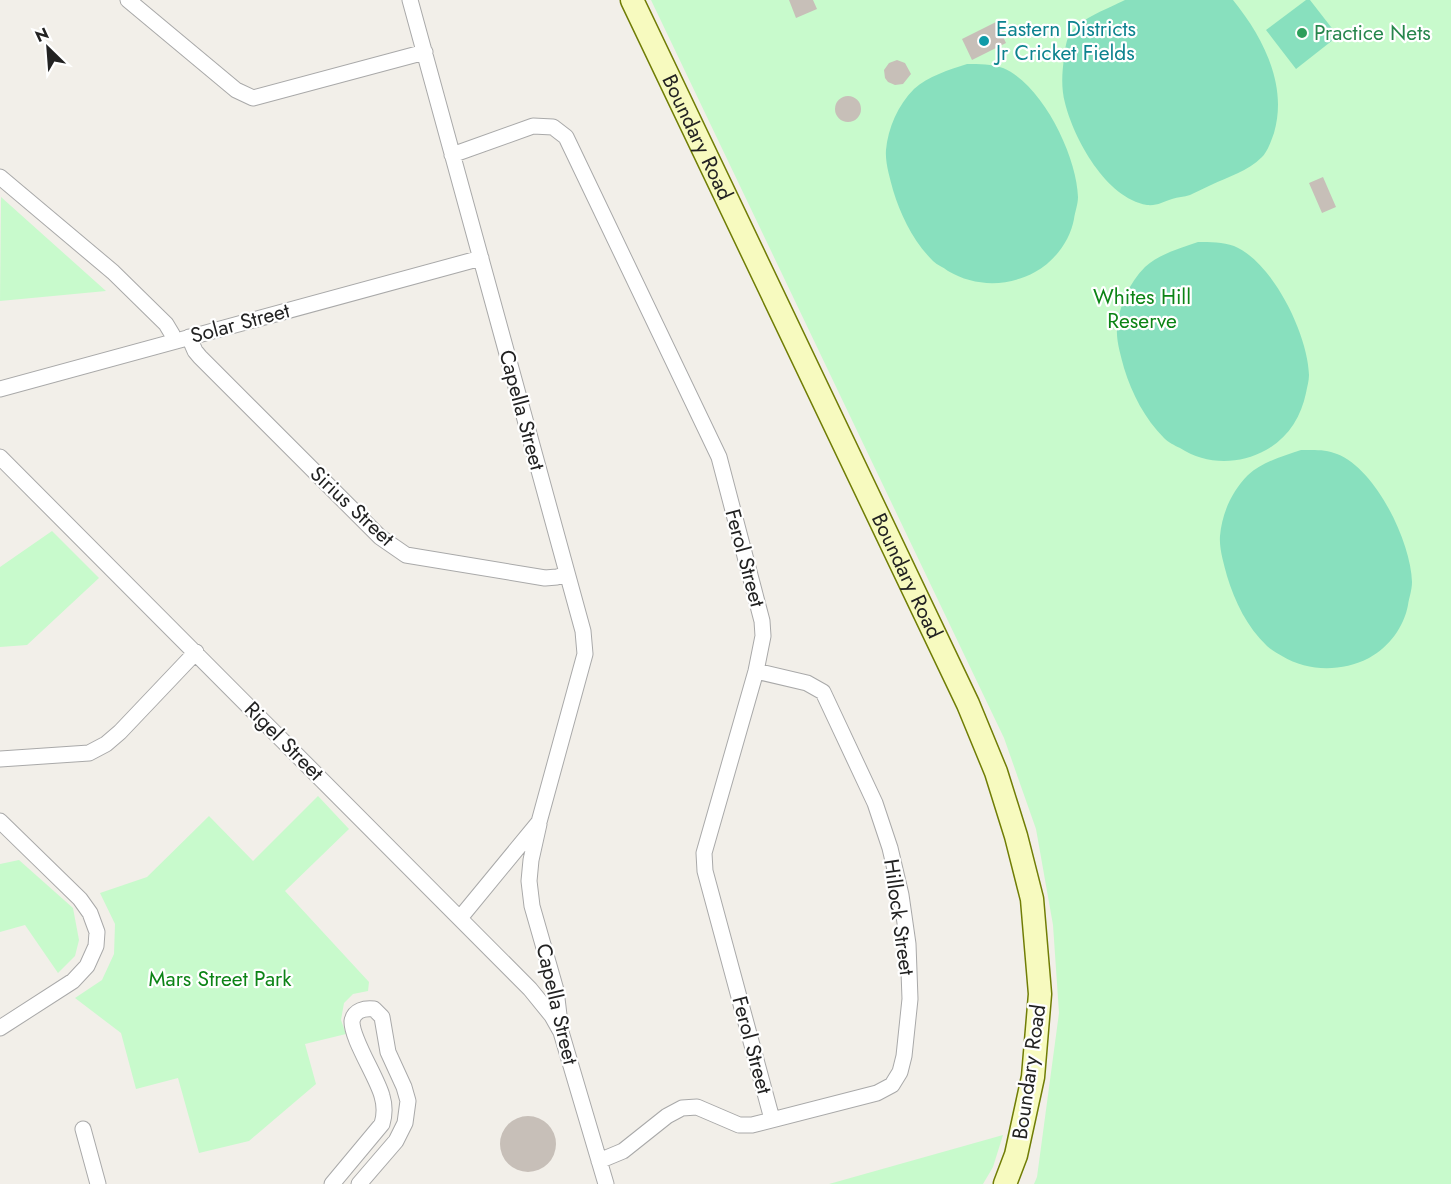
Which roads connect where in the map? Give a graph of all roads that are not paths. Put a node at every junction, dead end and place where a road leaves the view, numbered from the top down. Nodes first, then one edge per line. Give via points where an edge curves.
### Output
1 (128, 0) edge
2 (410, 0) edge
3 (632, 0) edge
4 (425, 52) junction
5 (452, 155) junction
6 (0, 177) edge
7 (481, 258) junction
8 (182, 339) junction
9 (0, 388) edge
10 (0, 457) edge
11 (566, 574) junction
12 (196, 652) junction
13 (756, 671) junction
14 (0, 759) edge
15 (0, 821) edge
16 (540, 822) junction
17 (459, 918) junction
18 (0, 1028) edge
19 (561, 1032) junction
20 (772, 1119) junction
21 (83, 1129) dead end
22 (599, 1161) junction
23 (98, 1184) edge
24 (332, 1184) edge
25 (359, 1184) edge
26 (606, 1184) edge
27 (1005, 1184) edge

1 - 4 street via 236,90 253,98
2 - 4 street, Capella Street
3 - 27 main road, Boundary Road via 968,704 996,772 1032,899 1040,994 1033,1077 1016,1155
4 - 5 street, Capella Street
5 - 7 street, Capella Street
5 - 13 street, Ferol Street via 533,126 553,127 566,137 719,457 762,621
6 - 8 street, Sirius Street via 113,272 172,334
7 - 8 street, Solar Street
7 - 11 street, Capella Street
8 - 9 street, Solar Street
8 - 11 street, Sirius Street via 380,537 406,555 545,578
10 - 12 street, Rigel Street
11 - 16 street, Capella Street via 583,631 585,654
12 - 14 street via 106,744 89,753
12 - 17 street, Rigel Street
13 - 20 street, Ferol Street via 704,853 705,872
13 - 20 street, Hillock Street via 807,683 823,693 875,803 901,895 910,999 904,1056 892,1085 877,1093
15 - 18 street via 80,898 97,932 87,966 73,981
16 - 17 street, Capella Street
16 - 19 street, Capella Street via 531,860 530,889 556,990
17 - 19 street, Rigel Street via 530,989
19 - 22 street, Capella Street
20 - 22 street, Hillock Street via 739,1125 698,1107 682,1108 623,1151
21 - 23 street
22 - 26 street, Capella Street
24 - 25 street via 382,1124 385,1112 382,1095 352,1022 355,1014 365,1008 374,1009 382,1017 388,1052 408,1101 405,1123 396,1141

